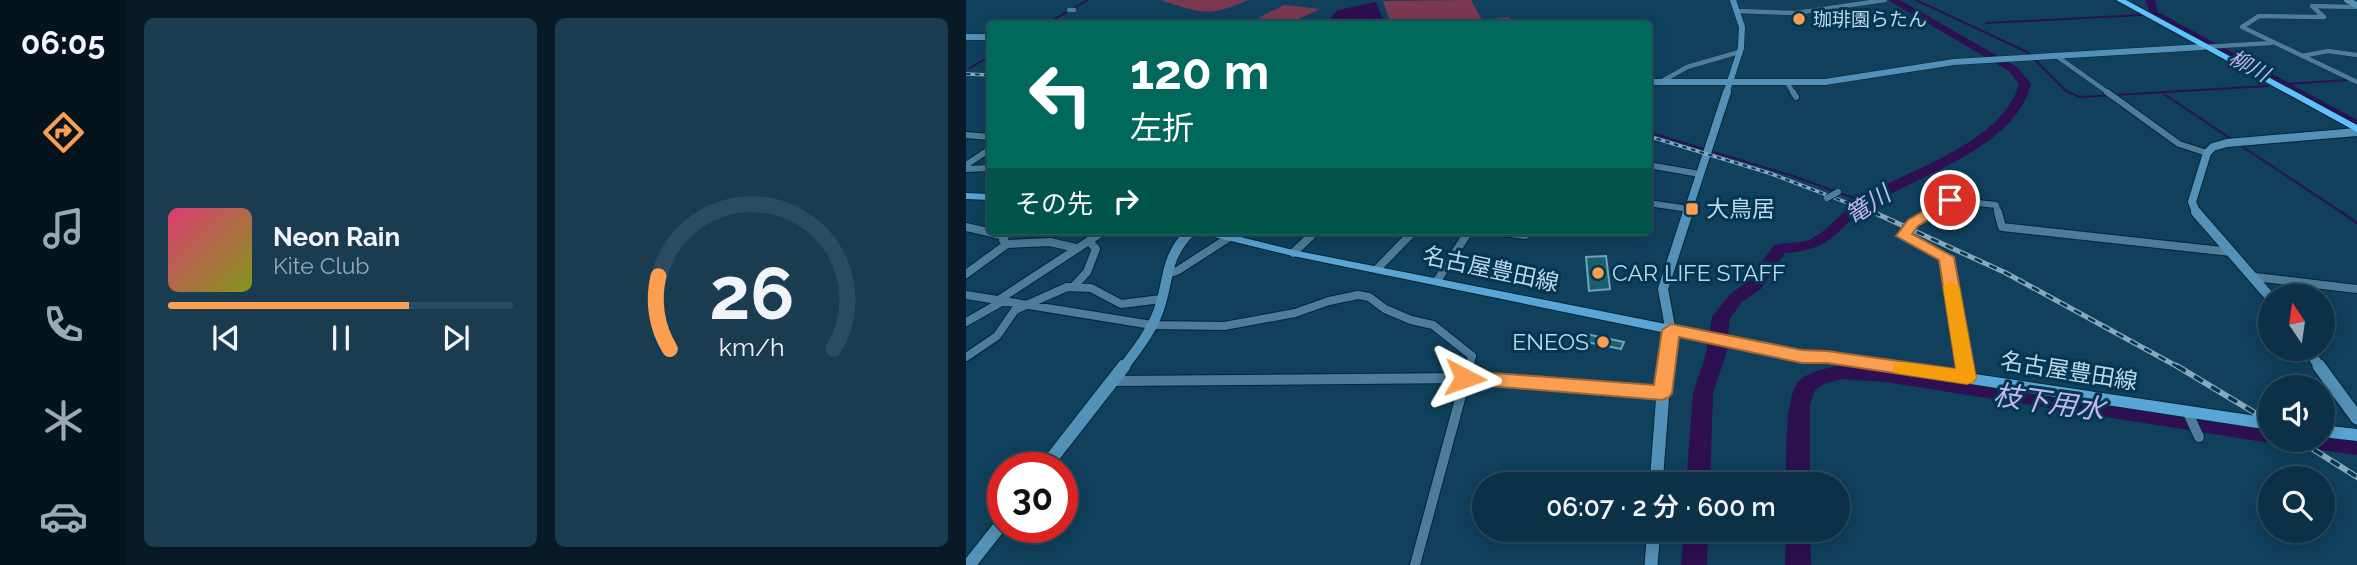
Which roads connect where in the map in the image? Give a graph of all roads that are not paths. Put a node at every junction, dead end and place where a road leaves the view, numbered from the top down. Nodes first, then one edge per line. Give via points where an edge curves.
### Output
1 (1733, 0) edge
2 (1885, 0) edge
3 (2120, 0) edge
4 (2347, 0) edge
5 (2357, 6) edge
6 (1738, 11) junction
7 (966, 37) edge
8 (987, 37) edge
9 (2274, 42) junction
10 (2205, 47) junction
11 (1739, 52) junction
12 (2056, 55) junction
13 (2357, 55) edge
14 (2302, 56) junction
15 (2357, 82) edge
16 (1652, 83) edge
17 (1731, 83) junction
18 (1788, 84) junction
19 (1796, 97) dead end
20 (2357, 131) edge
21 (966, 135) edge
22 (987, 137) edge
23 (987, 151) edge
24 (2207, 153) junction
25 (1652, 166) edge
26 (966, 167) edge
27 (987, 168) edge
28 (1700, 174) junction
29 (1838, 192) dead end
30 (966, 196) edge
31 (987, 197) edge
32 (1827, 198) dead end
33 (1652, 206) edge
34 (1689, 209) junction
35 (966, 228) edge
36 (987, 232) edge
37 (1000, 235) edge
38 (1098, 235) edge
39 (1188, 235) edge
40 (1233, 235) edge
41 (1238, 235) edge
42 (1310, 235) edge
43 (1410, 235) edge
44 (1466, 235) edge
45 (1089, 241) junction
46 (1007, 244) junction
47 (1076, 248) junction
48 (2233, 252) junction
49 (1293, 253) junction
50 (1377, 269) junction
51 (966, 274) edge
52 (1167, 274) junction
53 (2255, 277) junction
54 (1437, 281) junction
55 (2260, 284) edge
56 (1074, 286) junction
57 (2357, 289) edge
58 (966, 295) edge
59 (1002, 299) junction
60 (1161, 299) junction
61 (1025, 304) junction
62 (966, 322) edge
63 (1152, 326) junction
64 (1671, 330) junction
65 (1802, 356) joint
66 (966, 357) edge
67 (2315, 361) edge
68 (1465, 378) junction
69 (1967, 378) junction
70 (1112, 381) junction
71 (1662, 393) junction
72 (2189, 415) junction
73 (2357, 418) edge
74 (2258, 423) edge
75 (2335, 432) edge
76 (2198, 434) dead end
77 (2357, 435) edge
78 (1057, 452) edge
79 (1657, 472) edge
80 (987, 542) edge
81 (1653, 542) edge
82 (969, 565) edge
83 (1415, 565) edge
84 (1651, 565) edge

1 - 6 street
2 - 6 street via 1796,13
3 - 10 highway
4 - 5 street
5 - 9 street via 2312,6 2324,17 2259,16 2242,27
6 - 11 street via 1743,34
7 - 8 street
9 - 10 street
9 - 14 street
10 - 12 street
10 - 20 highway
11 - 16 street via 1690,65
11 - 17 street
12 - 18 street
12 - 24 street via 2179,144
13 - 14 street via 2328,51
14 - 15 street
16 - 17 street
17 - 18 street
17 - 28 street
18 - 19 street
20 - 24 street via 2227,143
21 - 22 street
23 - 26 street
24 - 48 street via 2192,202 2197,215
25 - 28 street
26 - 27 street
28 - 34 street
29 - 32 street, bridge
30 - 31 main road
33 - 34 street
34 - 64 street via 1663,289
35 - 36 street
37 - 46 street
38 - 45 street
39 - 52 street via 1175,250
40 - 52 street
41 - 49 main road, 名古屋豊田線
42 - 49 street
43 - 50 street
44 - 54 street
45 - 47 street
45 - 56 street via 1096,249 1089,272
46 - 47 street via 1050,242
46 - 51 street
47 - 59 street
48 - 53 street
48 - 69 street via 2002,227 1996,205 1950,200 1913,223 1903,236 1947,257
49 - 50 main road, 名古屋豊田線
50 - 54 main road, 名古屋豊田線
52 - 60 street
53 - 55 street
53 - 57 street
54 - 64 main road, 名古屋豊田線
56 - 60 street via 1091,288 1121,304
56 - 61 street
58 - 59 street
59 - 61 street
59 - 62 street
60 - 63 street
61 - 63 street
61 - 66 street via 1015,310 998,336
63 - 68 street via 1224,326 1359,295 1445,333 1472,356
63 - 70 street
64 - 65 main road, 名古屋豊田線
64 - 71 street
65 - 69 main road, 名古屋豊田線
67 - 73 street
68 - 70 street
68 - 71 street
68 - 83 street
69 - 72 main road, 名古屋豊田線
70 - 78 street
71 - 79 street
72 - 74 main road, 名古屋豊田線
72 - 76 street
75 - 77 main road
80 - 82 street
81 - 84 street

